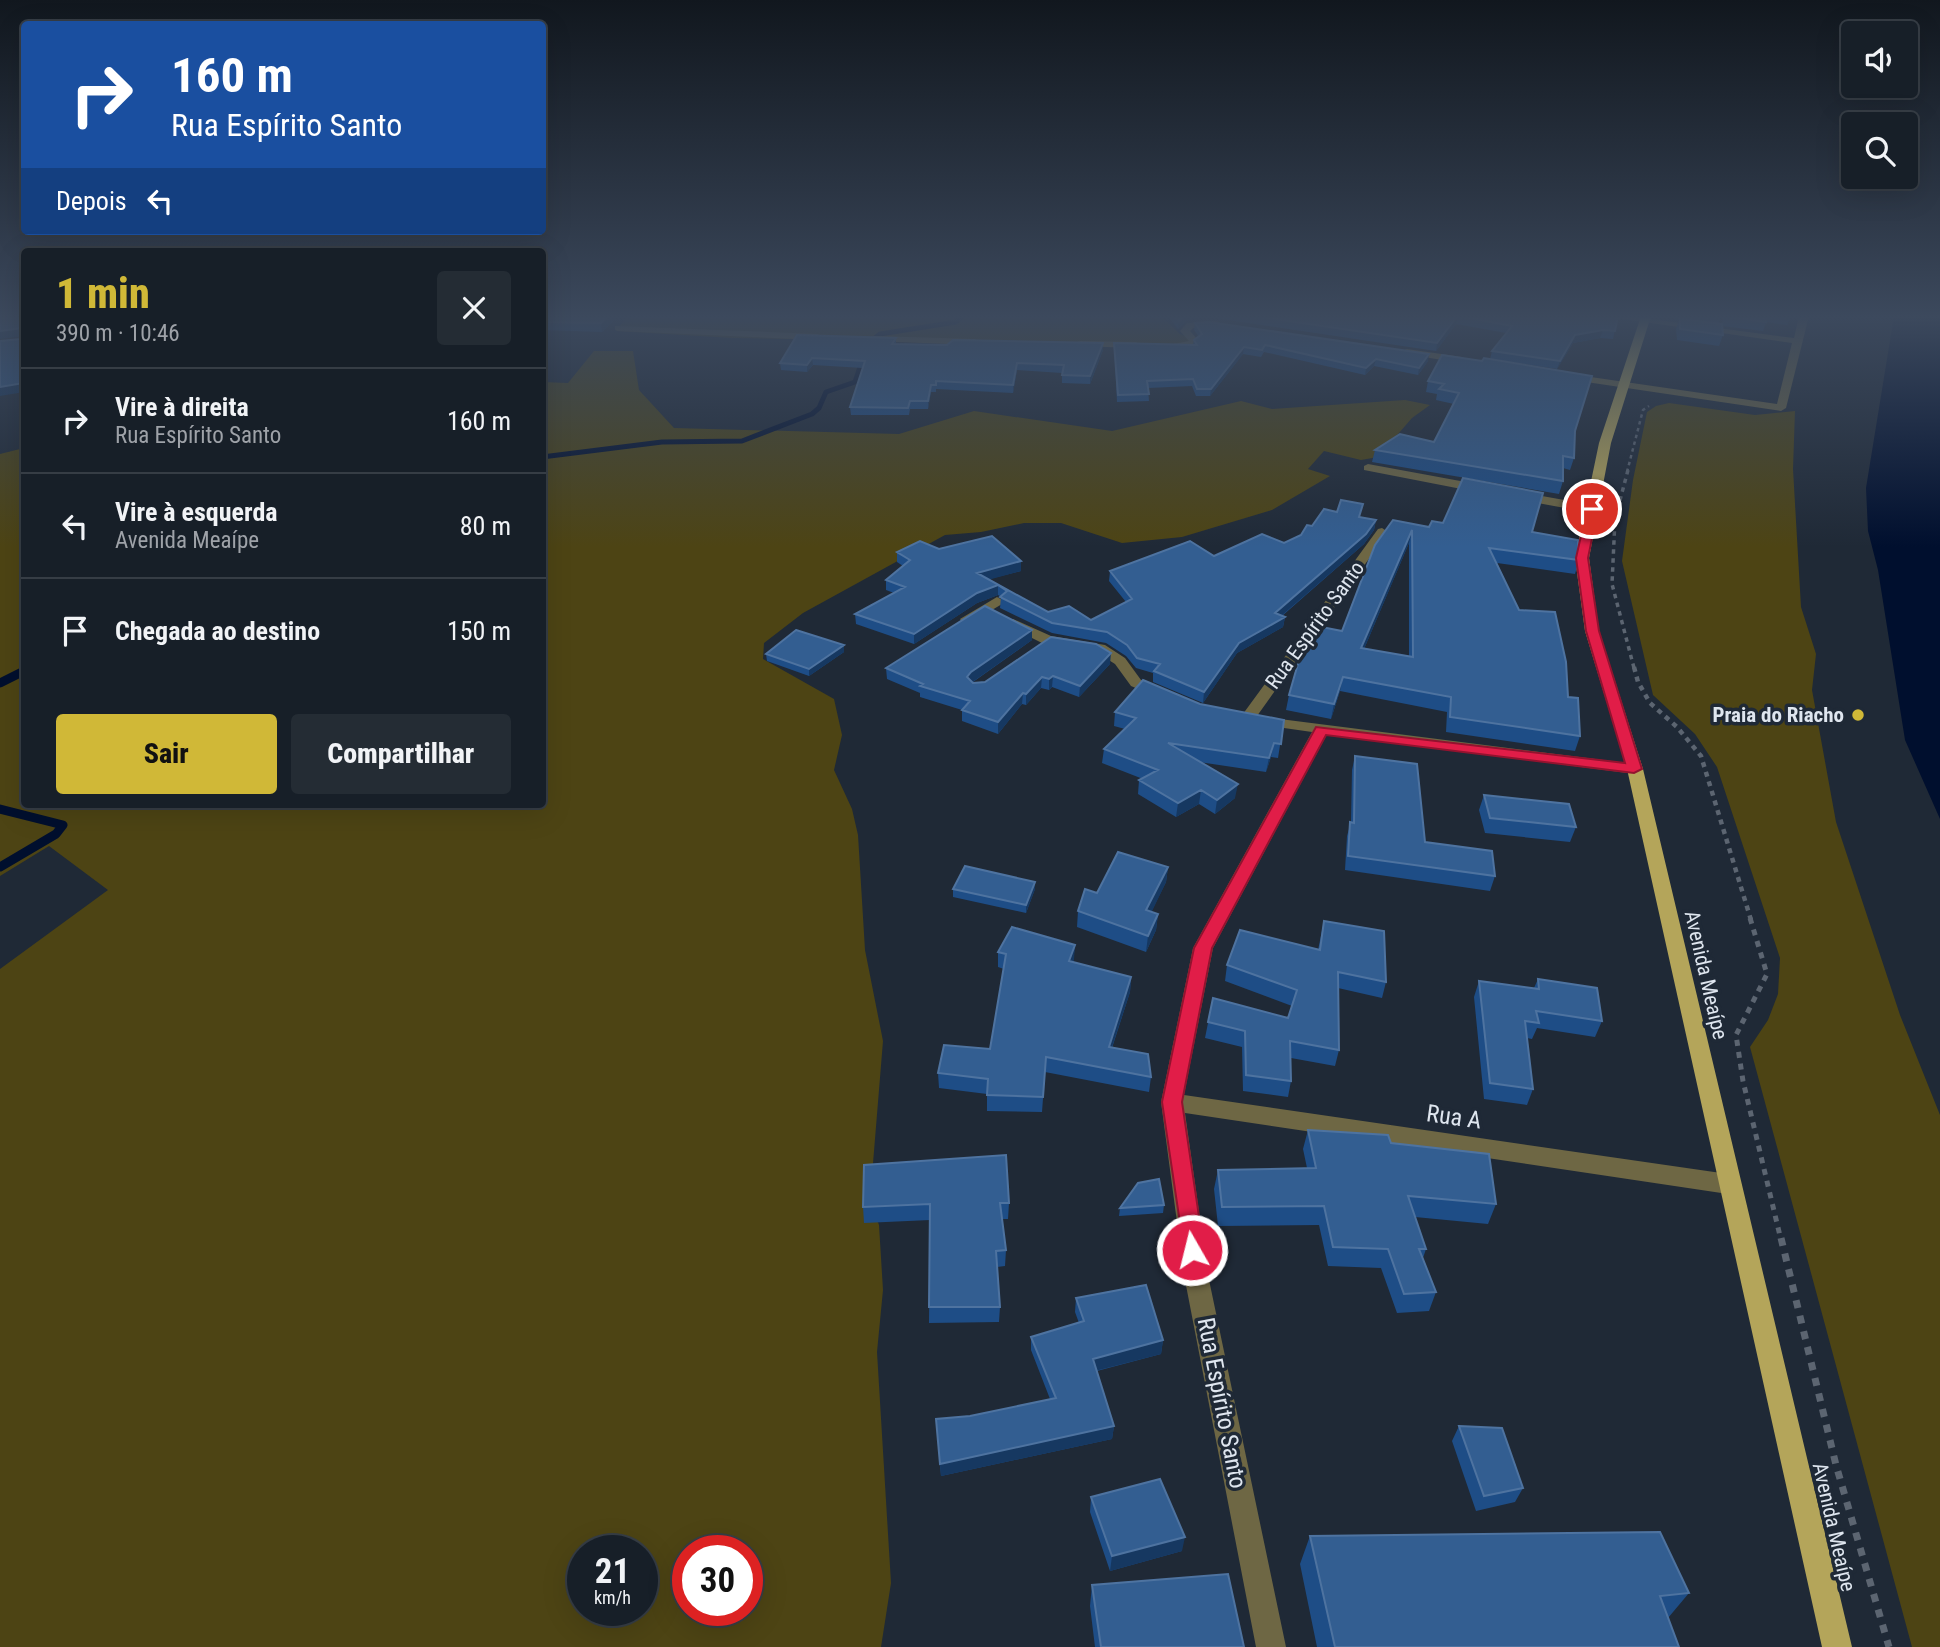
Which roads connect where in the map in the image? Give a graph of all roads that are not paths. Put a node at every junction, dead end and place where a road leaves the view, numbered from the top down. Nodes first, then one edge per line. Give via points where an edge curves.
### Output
1 (1619, 393) edge
2 (1680, 393) edge
3 (1784, 393) edge
4 (1368, 468) dead end
5 (1592, 509) junction
6 (1382, 532) edge
7 (951, 628) edge
8 (1047, 640) junction
9 (1028, 654) edge
10 (1171, 698) edge
11 (1227, 715) edge
12 (1248, 718) junction
13 (1321, 730) junction
14 (1634, 769) junction
15 (1172, 1102) junction
16 (1728, 1184) junction
17 (1271, 1647) edge
18 (1838, 1647) edge

1 - 5 main road, Avenida Meaípe
2 - 3 street via 1780,408
4 - 5 street
5 - 14 main road, Avenida Meaípe via 1582,558 1592,631
6 - 12 street, Rua Espírito Santo
7 - 8 street via 990,605
8 - 9 street
8 - 10 street via 1100,648 1120,661 1136,683
11 - 12 street, Rua Espírito Santo
12 - 13 street, Rua Espírito Santo
13 - 14 street, Rua Espírito Santo
13 - 15 street, Rua Espírito Santo via 1203,948
14 - 16 main road, Avenida Meaípe
15 - 16 street, Rua A
15 - 17 street, Rua Espírito Santo via 1196,1275
16 - 18 main road, Avenida Meaípe

